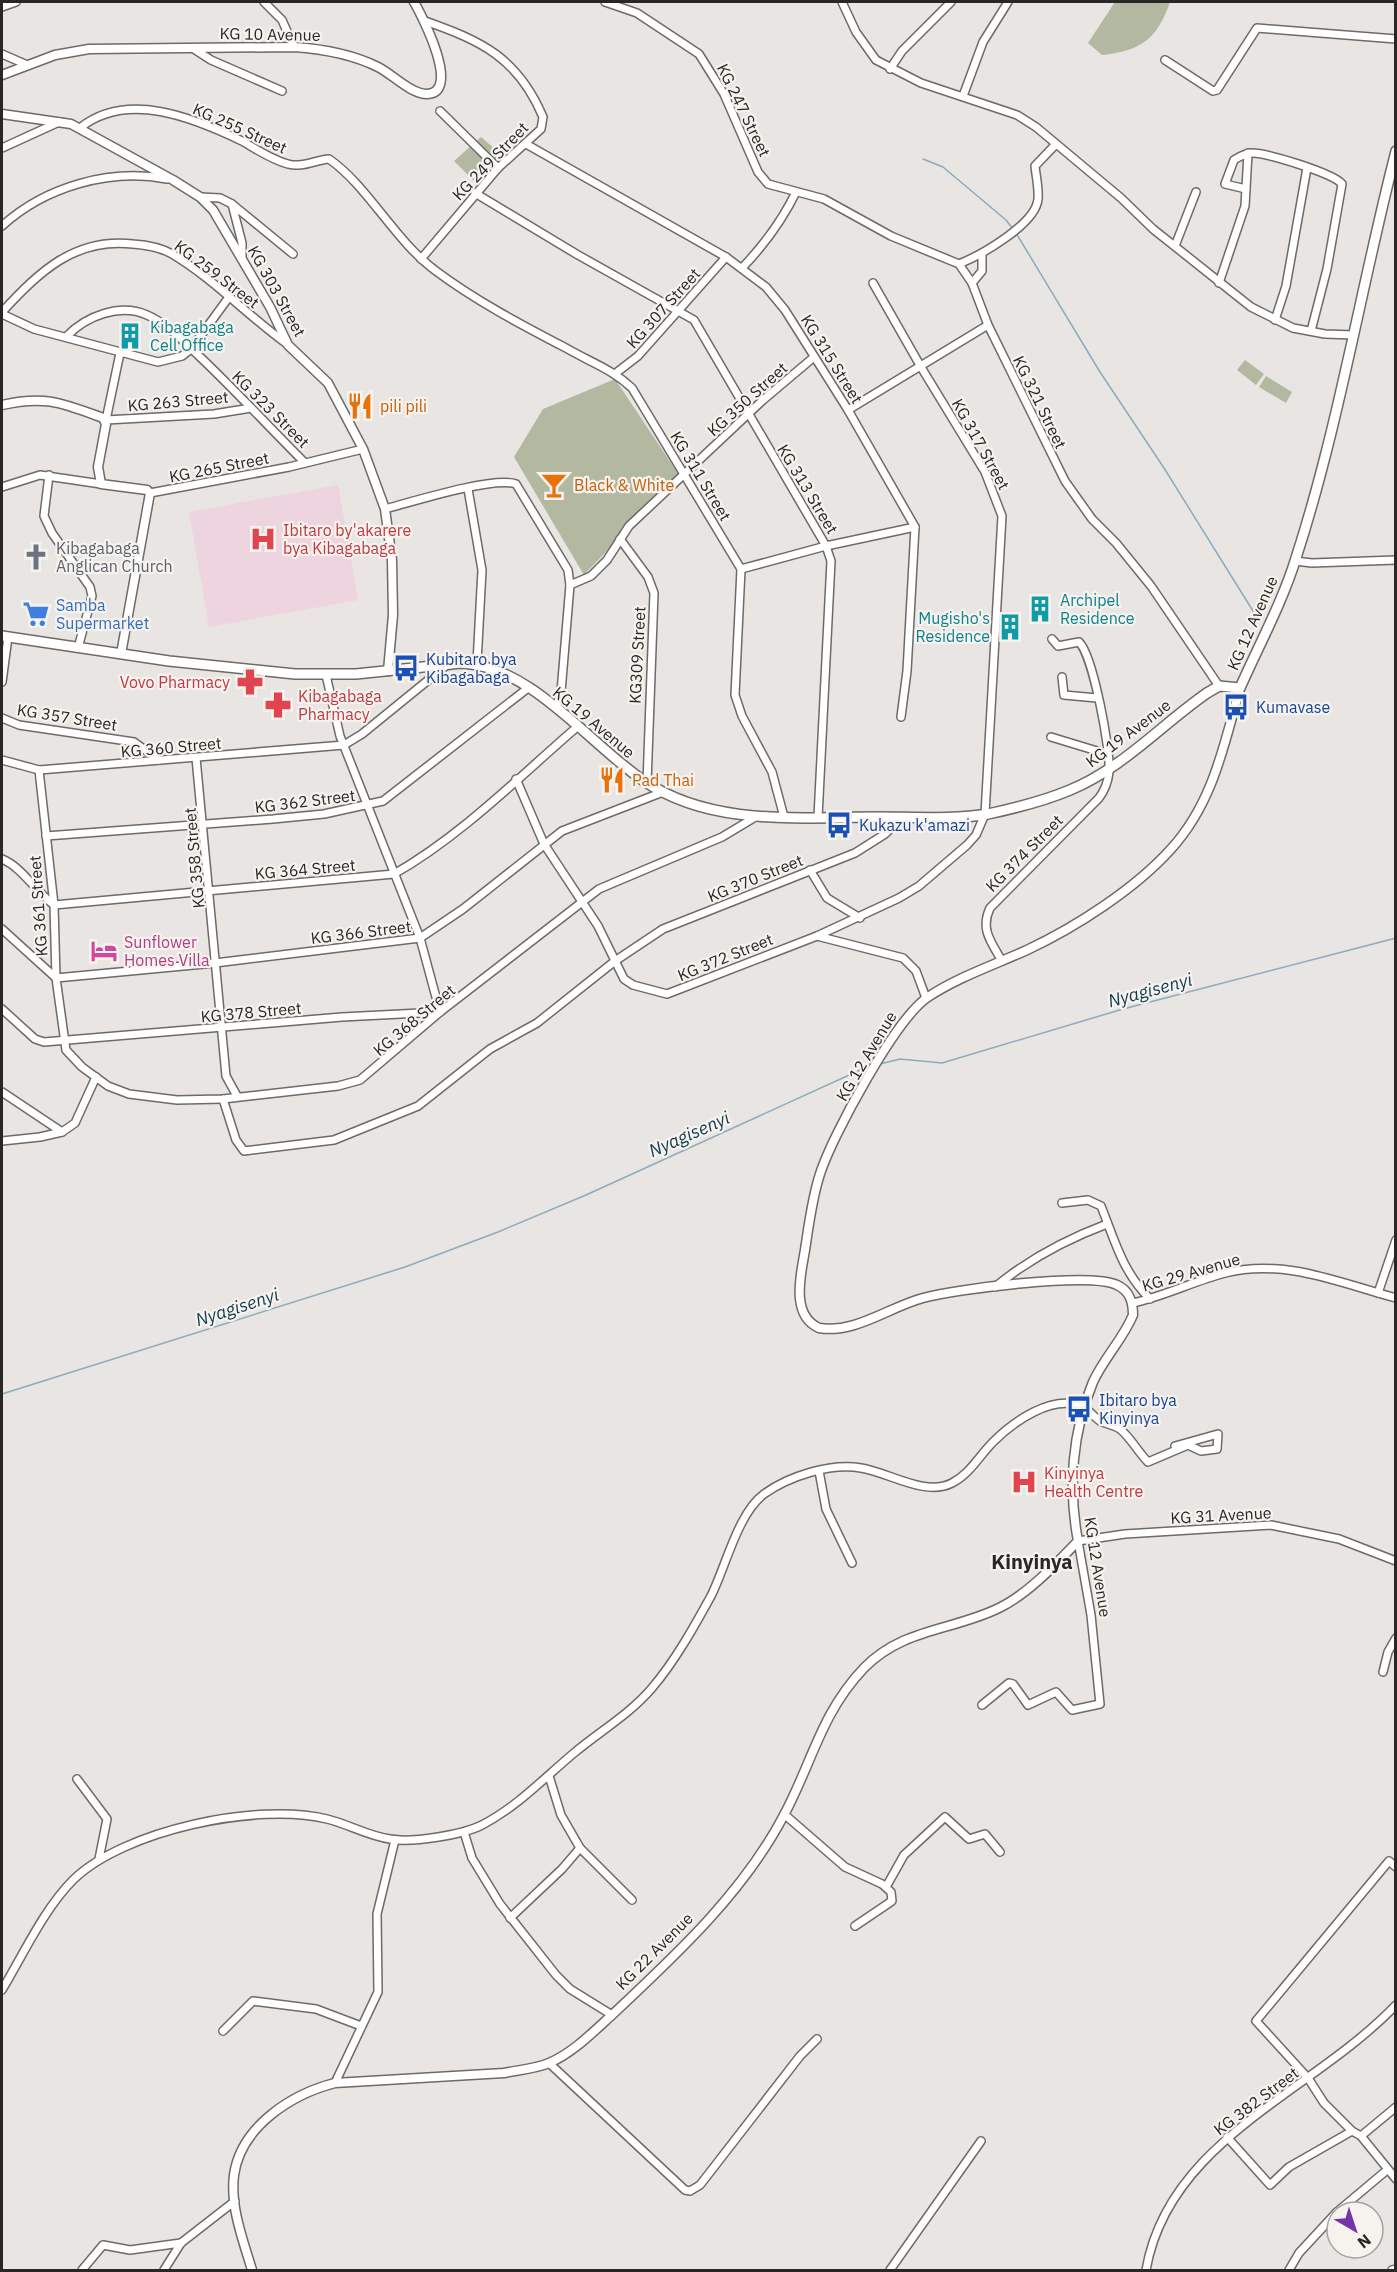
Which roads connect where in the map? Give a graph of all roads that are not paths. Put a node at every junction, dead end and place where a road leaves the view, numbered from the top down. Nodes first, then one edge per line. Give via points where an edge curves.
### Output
1 (16, 2) edge
2 (264, 2) edge
3 (414, 2) edge
4 (605, 2) edge
5 (842, 2) edge
6 (951, 2) edge
7 (1008, 2) edge
8 (2, 8) edge
9 (425, 21) junction
10 (1395, 39) edge
11 (294, 47) junction
12 (194, 49) junction
13 (2, 54) edge
14 (1165, 60) dead end
15 (25, 64) junction
16 (890, 69) junction
17 (2, 75) edge
18 (282, 91) dead end
19 (963, 96) junction
20 (440, 111) dead end
21 (2, 114) edge
22 (58, 122) junction
23 (80, 128) junction
24 (526, 144) junction
25 (1056, 144) junction
26 (2, 148) edge
27 (1395, 151) edge
28 (1248, 153) junction
29 (498, 168) junction
30 (1308, 168) junction
31 (173, 180) junction
32 (1246, 189) junction
33 (796, 192) junction
34 (1196, 192) dead end
35 (475, 193) junction
36 (200, 197) junction
37 (232, 204) junction
38 (2, 226) edge
39 (1175, 246) junction
40 (293, 254) dead end
41 (982, 255) junction
42 (726, 257) junction
43 (242, 259) junction
44 (421, 259) junction
45 (960, 264) junction
46 (742, 268) junction
47 (873, 283) dead end
48 (1219, 283) junction
49 (972, 284) junction
50 (229, 297) junction
51 (678, 312) junction
52 (2, 313) edge
53 (1275, 320) junction
54 (988, 325) junction
55 (1311, 332) junction
56 (1354, 335) junction
57 (67, 336) junction
58 (288, 345) junction
59 (191, 349) junction
60 (120, 353) junction
61 (814, 357) junction
62 (921, 367) junction
63 (616, 372) junction
64 (2, 405) edge
65 (251, 408) junction
66 (848, 411) junction
67 (748, 414) junction
68 (106, 420) junction
69 (363, 449) junction
70 (305, 463) junction
71 (49, 475) junction
72 (684, 476) junction
73 (101, 484) junction
74 (2, 487) edge
75 (468, 489) junction
76 (150, 493) junction
77 (385, 509) junction
78 (915, 527) junction
79 (620, 539) junction
80 (826, 546) junction
81 (1395, 560) edge
82 (1295, 561) junction
83 (741, 569) junction
84 (570, 585) junction
85 (5, 636) edge
86 (1052, 639) dead end
87 (78, 648) junction
88 (121, 654) junction
89 (477, 663) junction
90 (448, 664) junction
91 (388, 671) junction
92 (326, 675) junction
93 (1062, 677) dead end
94 (2, 682) edge
95 (1219, 686) junction
96 (528, 688) junction
97 (1239, 688) junction
98 (1097, 698) junction
99 (556, 708) junction
100 (2, 717) edge
101 (901, 717) dead end
102 (577, 727) junction
103 (1052, 737) dead end
104 (344, 745) junction
105 (1107, 754) junction
106 (196, 758) junction
107 (2, 760) edge
108 (159, 760) junction
109 (39, 770) junction
110 (1109, 770) junction
111 (516, 779) junction
112 (647, 783) junction
113 (663, 792) junction
114 (367, 806) junction
115 (985, 814) junction
116 (757, 816) junction
117 (784, 817) junction
118 (818, 817) junction
119 (902, 817) junction
120 (205, 825) junction
121 (46, 836) junction
122 (544, 844) junction
123 (2, 859) edge
124 (810, 870) junction
125 (394, 874) junction
126 (210, 891) junction
127 (580, 902) junction
128 (54, 905) junction
129 (860, 918) junction
130 (2, 929) edge
131 (817, 936) junction
132 (420, 938) junction
133 (615, 961) junction
134 (1002, 961) junction
135 (215, 963) junction
136 (56, 978) junction
137 (926, 998) junction
138 (2, 1009) edge
139 (440, 1012) junction
140 (223, 1028) junction
141 (65, 1041) junction
142 (96, 1077) junction
143 (2, 1092) edge
144 (237, 1096) junction
145 (223, 1099) junction
146 (62, 1132) junction
147 (2, 1141) edge
148 (1062, 1203) dead end
149 (1107, 1224) junction
150 (1395, 1240) edge
151 (995, 1287) junction
152 (1378, 1293) junction
153 (1395, 1298) edge
154 (1150, 1299) junction
155 (1133, 1303) junction
156 (1084, 1407) junction
157 (1175, 1446) dead end
158 (819, 1471) junction
159 (1078, 1541) junction
160 (1395, 1561) edge
161 (852, 1563) dead end
162 (1395, 1638) edge
163 (1383, 1672) dead end
164 (982, 1705) dead end
165 (549, 1776) junction
166 (77, 1779) dead end
167 (784, 1814) junction
168 (464, 1832) junction
169 (395, 1840) junction
170 (580, 1848) junction
171 (1000, 1852) dead end
172 (99, 1859) junction
173 (1395, 1867) edge
174 (886, 1887) junction
175 (632, 1900) dead end
176 (510, 1918) junction
177 (855, 1926) dead end
178 (2, 1990) edge
179 (1395, 2005) edge
180 (612, 2015) junction
181 (362, 2026) junction
182 (223, 2031) dead end
183 (817, 2040) dead end
184 (549, 2063) junction
185 (1308, 2078) junction
186 (335, 2083) junction
187 (1395, 2107) edge
188 (1352, 2131) junction
189 (1361, 2136) junction
190 (1227, 2138) junction
191 (981, 2141) dead end
192 (1387, 2170) junction
193 (1395, 2179) edge
194 (1351, 2200) edge
195 (235, 2201) junction
196 (1325, 2225) edge
197 (181, 2243) junction
198 (82, 2271) edge
199 (164, 2271) edge
200 (252, 2271) edge
201 (890, 2271) edge
202 (1146, 2271) edge
203 (1289, 2271) edge

1 - 8 street
2 - 11 street via 282,20
3 - 9 street, KG 10 Avenue
4 - 33 street, KG 247 Street via 637,14 699,54 724,94 763,179
5 - 16 street via 871,55
6 - 16 street via 902,51
7 - 19 street via 983,42
9 - 11 street, KG 10 Avenue via 435,41 441,69 440,83 428,94 358,59
9 - 24 street, KG 249 Street via 487,46 515,71 543,117 541,129
10 - 14 street via 1257,28 1213,92
11 - 12 street, KG 10 Avenue
12 - 15 street, KG 10 Avenue via 88,49
12 - 18 street
13 - 15 street
15 - 17 street, KG 10 Avenue
16 - 19 street
19 - 25 street via 1017,115
20 - 29 street
21 - 22 street, KG 303 Street
22 - 23 street, KG 303 Street
22 - 26 street
23 - 31 street, KG 303 Street
23 - 44 street, KG 255 Street via 95,117 120,110 170,113 218,130 286,163 301,165 329,159
24 - 29 street, KG 249 Street
24 - 42 street, KG 315 Street
25 - 39 street
25 - 41 street via 1035,166 1039,198 1029,219
27 - 56 main road, KG 12 Avenue
28 - 30 street
28 - 32 street
28 - 32 street via 1234,160 1225,184
29 - 35 street, KG 249 Street
30 - 53 street via 1286,286
30 - 55 street via 1342,184 1328,269
31 - 36 street, KG 303 Street
31 - 38 street via 156,176 70,185
32 - 48 street via 1245,206
33 - 45 street via 824,199 891,236
33 - 46 street via 779,224
34 - 39 street
35 - 44 street, KG 249 Street
35 - 51 street, KG 313 Street
36 - 37 street via 220,198
36 - 43 street, KG 303 Street via 213,210
37 - 40 street
37 - 43 street
39 - 48 street
41 - 45 street
41 - 49 street via 982,271
42 - 46 street, KG 315 Street
42 - 51 street, KG 307 Street
43 - 58 street, KG 303 Street
44 - 63 street, KG 311 Street via 532,330
45 - 49 street, KG 321 Street
46 - 61 street, KG 315 Street via 776,299
47 - 62 street, KG 317 Street
48 - 53 street
49 - 54 street, KG 321 Street
50 - 52 street, KG 259 Street via 162,249 119,242 97,243 46,269
50 - 58 street, KG 259 Street
50 - 59 street
51 - 63 street, KG 307 Street via 638,356
51 - 67 street, KG 313 Street via 694,320 702,331
52 - 57 street via 34,329
53 - 55 street
54 - 62 street
54 - 95 street, KG 321 Street via 1065,481 1092,519 1151,586
55 - 56 street
56 - 82 main road, KG 12 Avenue
57 - 59 street, KG 323 Street via 77,325 92,318 118,311 134,312 147,315
57 - 60 street
58 - 69 street, KG 303 Street via 327,383
59 - 60 street via 182,357 158,362
59 - 65 street, KG 323 Street
60 - 68 street
61 - 66 street, KG 315 Street
61 - 67 street, KG 350 Street
62 - 66 street
62 - 115 street, KG 317 Street via 985,472 1002,516
63 - 72 street, KG 311 Street via 638,396
64 - 68 street via 47,399
65 - 68 street, KG 263 Street
65 - 70 street, KG 323 Street
66 - 78 street, KG 315 Street
67 - 72 street, KG 350 Street
67 - 80 street, KG 313 Street
68 - 73 street via 98,467
69 - 70 street, KG 265 Street
69 - 77 street, KG 303 Street
70 - 76 street, KG 265 Street
71 - 73 street
71 - 74 street
71 - 87 street via 44,516 90,586 92,596
72 - 79 street, KG 350 Street
72 - 83 street, KG 311 Street
73 - 76 street
75 - 77 street
75 - 84 street via 509,481 516,484 568,570
75 - 89 street via 482,570
76 - 88 street
77 - 91 street, KG 303 Street via 393,591
78 - 80 street
78 - 101 street
79 - 84 street, KG 350 Street via 591,576
79 - 112 street, KG309 Street via 648,577 654,593
80 - 83 street
80 - 118 street, KG 313 Street via 831,561
81 - 82 street
82 - 97 main road, KG 12 Avenue
83 - 117 street via 735,695 772,772
84 - 99 street via 561,692
85 - 87 main road, KG 19 Avenue
85 - 94 street
86 - 98 street via 1058,646 1079,642 1083,646
87 - 88 main road, KG 19 Avenue
88 - 92 main road, KG 19 Avenue
89 - 90 main road, KG 19 Avenue
89 - 96 main road, KG 19 Avenue
90 - 91 main road, KG 19 Avenue
90 - 104 street, KG 360 Street
91 - 92 main road, KG 19 Avenue
92 - 104 street
93 - 98 street via 1064,695
95 - 97 main road
95 - 110 main road, KG 19 Avenue
96 - 99 main road, KG 19 Avenue
96 - 114 street, KG 362 Street via 383,801
97 - 134 street, KG 12 Avenue via 1210,789 1188,830 1170,851 1121,893 1061,932
98 - 105 street
99 - 102 main road, KG 19 Avenue
100 - 108 street, KG 357 Street via 13,723 134,742
102 - 111 street
102 - 112 main road, KG 19 Avenue
103 - 105 street
104 - 106 street, KG 360 Street
104 - 114 street
105 - 110 street
106 - 108 street, KG 360 Street
106 - 120 street, KG 358 Street
107 - 109 street, KG 360 Street
108 - 109 street, KG 360 Street
109 - 121 street, KG 361 Street
110 - 115 main road, KG 19 Avenue via 1041,801
110 - 134 street, KG 374 Street via 1106,788 1099,798 990,908 987,936
111 - 122 street, KG 372 Street
111 - 125 street via 462,825
112 - 113 main road, KG 19 Avenue
113 - 116 main road, KG 19 Avenue via 703,808
113 - 122 street, KG 366 Street via 562,831
114 - 120 street, KG 362 Street
114 - 125 street
115 - 119 main road, KG 19 Avenue
115 - 129 street, KG 372 Street via 973,839 942,868 899,898
116 - 117 main road, KG 19 Avenue
116 - 127 street, KG 368 Street via 722,837 614,881
117 - 118 main road, KG 19 Avenue
118 - 119 main road, KG 19 Avenue
119 - 124 street, KG 370 Street via 873,843
120 - 121 street, KG 362 Street
120 - 126 street, KG 358 Street
121 - 128 street, KG 361 Street
122 - 127 street, KG 372 Street
122 - 132 street, KG 366 Street
123 - 128 street
124 - 129 street via 827,898
124 - 133 street, KG 370 Street via 671,925
125 - 126 street, KG 364 Street
125 - 132 street
126 - 128 street, KG 364 Street
126 - 135 street, KG 358 Street
127 - 133 street, KG 372 Street via 598,926
127 - 139 street, KG 368 Street
128 - 136 street, KG 361 Street
129 - 131 street, KG 372 Street
130 - 136 street
131 - 133 street, KG 372 Street via 671,993 633,985 624,979
131 - 137 street via 903,958 916,971
132 - 135 street, KG 366 Street
132 - 139 street
133 - 145 street, KG 370 Street via 554,1011 490,1049 422,1104 341,1138 244,1151 236,1140
134 - 137 street, KG 12 Avenue
135 - 136 street, KG 366 Street
135 - 140 street, KG 358 Street
136 - 141 street, KG 361 Street
137 - 151 street, KG 12 Avenue via 900,1025 832,1145 819,1176 799,1292 814,1326 834,1330 924,1298
138 - 141 street, KG 378 Street via 39,1042
139 - 140 street, KG 378 Street
139 - 144 street, KG 368 Street via 371,1073 352,1083
140 - 141 street, KG 378 Street
140 - 144 street, KG 358 Street via 226,1076
141 - 142 street, KG 368 Street via 72,1058
142 - 145 street, KG 368 Street via 129,1094 177,1100
142 - 146 street via 75,1123
143 - 146 street
144 - 145 street, KG 368 Street
146 - 147 street
148 - 149 street via 1094,1200 1101,1206
149 - 151 street via 1052,1248
149 - 154 street via 1129,1275
150 - 152 street
151 - 155 street, KG 12 Avenue via 1086,1279 1119,1285
152 - 153 street, KG 29 Avenue
152 - 154 street, KG 29 Avenue via 1313,1274 1264,1267 1226,1273
154 - 155 street, KG 29 Avenue
155 - 156 street, KG 12 Avenue via 1129,1323 1101,1368
156 - 157 street via 1098,1420 1121,1430 1148,1462 1188,1445 1201,1451 1217,1449 1218,1434
156 - 158 street via 1064,1403 1042,1408 1001,1434 972,1467 955,1482 945,1485 926,1486 860,1467
156 - 159 street, KG 12 Avenue via 1073,1469 1072,1500
158 - 161 street via 826,1509
158 - 165 street via 780,1485 754,1503 710,1597 651,1690
159 - 160 street, KG 31 Avenue via 1125,1534 1271,1525 1339,1539
159 - 164 street, KG 12 Avenue via 1100,1704 1072,1710 1053,1692 1028,1705 1009,1683
159 - 167 street, KG 22 Avenue via 1001,1607 912,1635 865,1667 830,1711
162 - 163 street
165 - 168 street via 490,1821
165 - 170 street via 561,1815
166 - 172 street via 107,1819
167 - 174 street via 845,1867
167 - 180 street, KG 22 Avenue via 736,1888
168 - 169 street
168 - 176 street via 472,1858
169 - 172 street via 318,1817 244,1817 161,1833
169 - 181 street via 377,1914 378,1992
170 - 175 street
170 - 176 street
171 - 174 street via 985,1834 969,1839 945,1817 904,1855
172 - 178 street via 65,1889
173 - 185 street via 1389,1862 1256,2020
174 - 177 street via 892,1901
176 - 180 street via 570,1989
179 - 185 street, KG 382 Street
180 - 184 street, KG 22 Avenue via 582,2042
181 - 182 street via 316,2009 253,2001
181 - 186 street
183 - 184 street via 800,2056 700,2185 690,2191 627,2138
184 - 186 street, KG 22 Avenue via 504,2073
185 - 188 street via 1324,2103
185 - 190 street, KG 382 Street
186 - 195 street, KG 22 Avenue via 300,2095 264,2122 240,2156 234,2175
187 - 189 street
188 - 189 street
188 - 190 street via 1289,2167 1270,2185
189 - 192 street
190 - 202 street, KG 382 Street via 1182,2187 1162,2216
191 - 201 street
192 - 193 street
192 - 194 street
195 - 197 street
195 - 200 street, KG 22 Avenue
196 - 203 street via 1299,2253
197 - 198 street via 138,2250 103,2245
197 - 199 street

